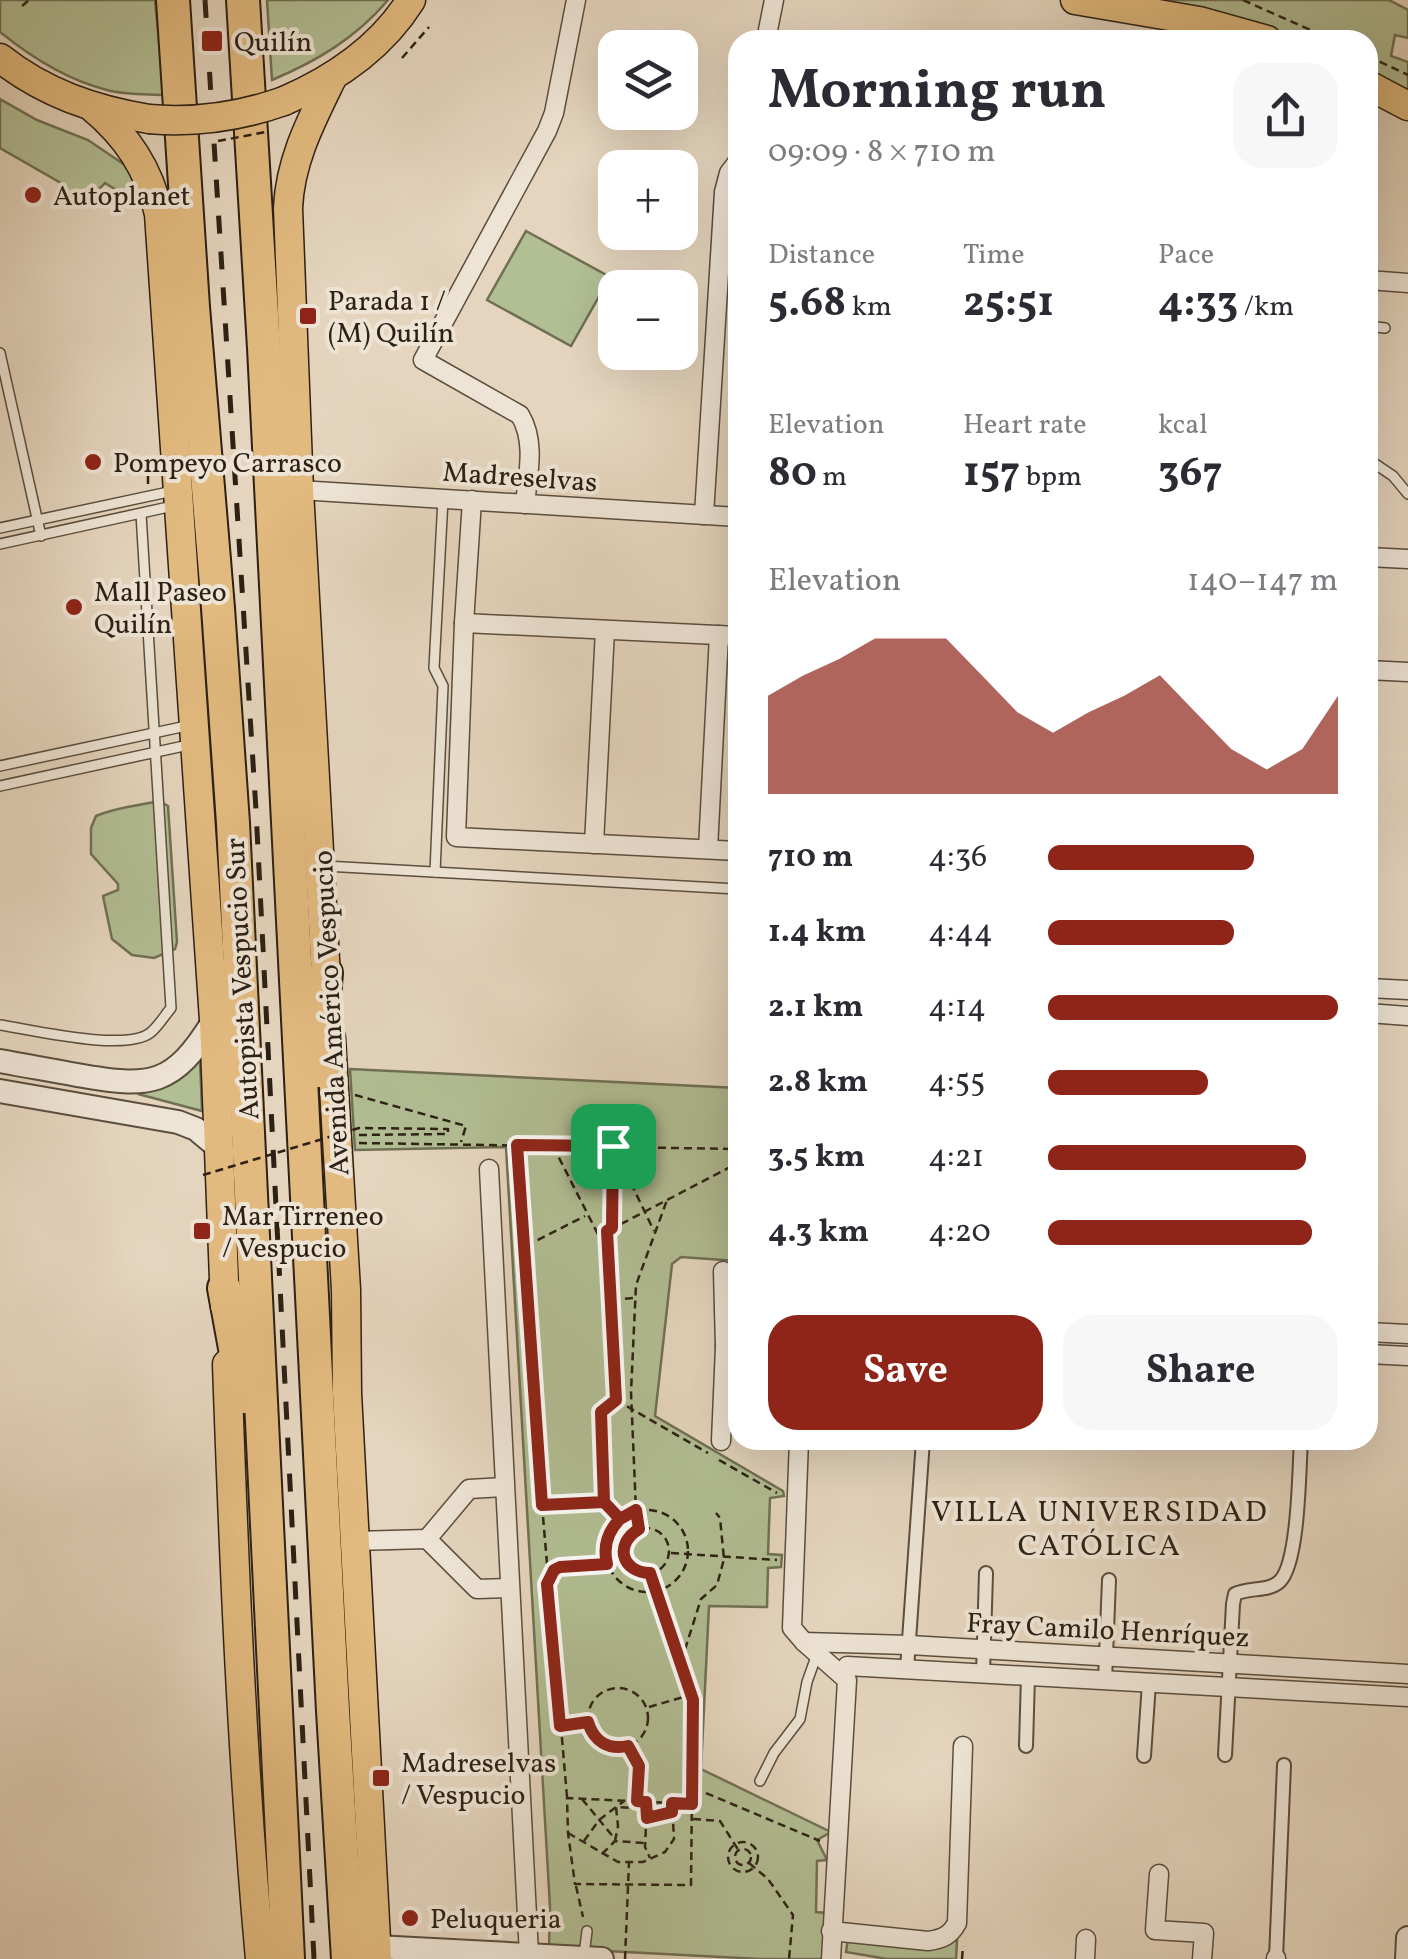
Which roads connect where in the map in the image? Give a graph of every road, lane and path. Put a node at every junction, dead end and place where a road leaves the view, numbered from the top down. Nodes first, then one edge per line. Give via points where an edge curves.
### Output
1 (172, 0) edge
2 (243, 0) edge
3 (411, 0) edge
4 (576, 0) edge
5 (774, 0) edge
6 (1076, 0) edge
7 (1243, 0) edge
8 (28, 1) edge
9 (22, 6) dead end
10 (429, 26) dead end
11 (768, 30) edge
12 (1231, 30) edge
13 (1310, 30) edge
14 (0, 58) edge
15 (402, 58) dead end
16 (1378, 61) edge
17 (1408, 75) edge
18 (333, 76) junction
19 (1378, 91) edge
20 (1408, 106) edge
21 (92, 107) junction
22 (728, 183) edge
23 (1378, 281) edge
24 (1408, 283) edge
25 (1378, 327) edge
26 (1385, 328) dead end
27 (0, 353) edge
28 (1378, 466) edge
29 (299, 490) junction
30 (1408, 494) edge
31 (179, 497) junction
32 (443, 499) junction
33 (472, 500) junction
34 (525, 504) junction
35 (142, 514) junction
36 (704, 515) junction
37 (728, 516) edge
38 (37, 520) junction
39 (0, 528) edge
40 (40, 536) junction
41 (0, 544) edge
42 (1378, 558) edge
43 (1408, 560) edge
44 (464, 624) junction
45 (605, 630) junction
46 (728, 635) edge
47 (1378, 670) edge
48 (1408, 672) edge
49 (155, 733) junction
50 (194, 734) junction
51 (156, 752) junction
52 (0, 766) edge
53 (0, 786) edge
54 (594, 844) junction
55 (708, 849) junction
56 (728, 850) edge
57 (321, 866) junction
58 (435, 872) junction
59 (728, 889) edge
60 (326, 973) junction
61 (1378, 988) edge
62 (1408, 990) edge
63 (1378, 1014) edge
64 (1408, 1016) edge
65 (214, 1020) junction
66 (0, 1026) edge
67 (0, 1061) edge
68 (90, 1077) junction
69 (0, 1091) edge
70 (349, 1093) dead end
71 (82, 1105) junction
72 (357, 1135) dead end
73 (352, 1142) dead end
74 (461, 1144) junction
75 (517, 1145) junction
76 (553, 1146) junction
77 (613, 1146) junction
78 (728, 1148) edge
79 (220, 1149) junction
80 (489, 1168) dead end
81 (728, 1168) edge
82 (203, 1175) dead end
83 (307, 1185) junction
84 (667, 1200) junction
85 (644, 1212) junction
86 (588, 1214) junction
87 (609, 1230) junction
88 (655, 1233) junction
89 (598, 1236) junction
90 (524, 1247) junction
91 (608, 1255) junction
92 (723, 1271) dead end
93 (224, 1288) junction
94 (636, 1298) junction
95 (611, 1300) junction
96 (728, 1319) edge
97 (1378, 1332) edge
98 (1408, 1334) edge
99 (1378, 1354) edge
100 (1408, 1356) edge
101 (728, 1376) edge
102 (616, 1400) junction
103 (632, 1410) junction
104 (721, 1441) dead end
105 (799, 1450) edge
106 (922, 1450) edge
107 (1300, 1450) edge
108 (504, 1487) junction
109 (604, 1502) junction
110 (542, 1505) junction
111 (636, 1510) junction
112 (716, 1513) dead end
113 (620, 1519) junction
114 (268, 1523) junction
115 (639, 1529) junction
116 (427, 1539) junction
117 (356, 1541) junction
118 (669, 1553) junction
119 (688, 1554) junction
120 (724, 1556) junction
121 (625, 1560) junction
122 (794, 1562) junction
123 (607, 1564) junction
124 (650, 1573) junction
125 (986, 1573) dead end
126 (1109, 1580) dead end
127 (547, 1584) junction
128 (509, 1588) junction
129 (655, 1592) junction
130 (848, 1642) junction
131 (909, 1645) junction
132 (811, 1648) junction
133 (984, 1649) junction
134 (1106, 1656) junction
135 (680, 1663) junction
136 (1229, 1664) junction
137 (907, 1669) junction
138 (847, 1673) junction
139 (983, 1673) junction
140 (1408, 1674) edge
141 (1028, 1676) junction
142 (1105, 1680) junction
143 (1149, 1682) junction
144 (1228, 1687) junction
145 (691, 1694) junction
146 (1408, 1697) edge
147 (647, 1707) junction
148 (588, 1722) junction
149 (560, 1726) junction
150 (628, 1746) junction
151 (963, 1746) dead end
152 (1026, 1746) dead end
153 (1224, 1755) dead end
154 (1144, 1756) dead end
155 (1284, 1765) dead end
156 (760, 1781) dead end
157 (692, 1787) junction
158 (567, 1798) junction
159 (582, 1799) junction
160 (625, 1800) junction
161 (637, 1801) junction
162 (646, 1802) junction
163 (672, 1803) junction
164 (692, 1804) junction
165 (616, 1807) junction
166 (647, 1809) junction
167 (672, 1812) junction
168 (647, 1818) junction
169 (691, 1819) junction
170 (599, 1820) junction
171 (568, 1833) junction
172 (616, 1840) junction
173 (583, 1842) junction
174 (645, 1843) junction
175 (734, 1844) junction
176 (836, 1844) junction
177 (739, 1851) junction
178 (602, 1854) junction
179 (650, 1858) junction
180 (629, 1862) junction
181 (749, 1863) junction
182 (754, 1868) junction
183 (1159, 1874) dead end
184 (575, 1884) junction
185 (629, 1884) junction
186 (587, 1931) joint
187 (832, 1931) junction
188 (1408, 1938) edge
189 (1086, 1939) dead end
190 (367, 1955) edge
191 (529, 1956) junction
192 (578, 1958) edge
193 (260, 1959) edge
194 (288, 1959) edge
195 (602, 1959) edge
196 (625, 1959) edge
197 (789, 1959) edge
198 (831, 1959) edge
199 (1085, 1959) edge
200 (1202, 1959) edge
201 (1276, 1959) edge
202 (1407, 1959) edge

1 - 114 highway, Autopista Vespucio Sur via 228,728
2 - 83 highway, Autopista Vespucio Sur
3 - 18 main road via 380,40
4 - 34 street via 547,131 423,360 520,415 530,443
5 - 11 street
6 - 12 main road
7 - 13 path
8 - 9 path
10 - 15 path
14 - 21 main road via 47,89
16 - 17 path
18 - 21 main road, bridge via 284,101 226,117 149,120
18 - 29 main road, Avenida Américo Vespucio via 294,162 288,196
19 - 20 main road
21 - 31 main road via 128,142 155,196
22 - 36 street
23 - 24 street
25 - 26 lane
27 - 38 lane
28 - 30 lane
29 - 32 street, Madreselvas
29 - 57 main road, Avenida Américo Vespucio
31 - 35 lane
31 - 38 lane
31 - 50 main road
32 - 33 street, Madreselvas
32 - 58 lane via 434,668 443,686
33 - 34 street, Madreselvas
33 - 44 street
34 - 36 street, Madreselvas
35 - 40 lane
35 - 49 lane
36 - 37 street, Madreselvas
38 - 39 lane
38 - 40 lane
40 - 41 lane
42 - 43 street
44 - 45 street
44 - 54 street via 456,837
45 - 46 street
45 - 54 street
46 - 55 street
47 - 48 street
49 - 50 lane
49 - 51 lane
49 - 52 lane
50 - 51 lane
50 - 65 main road
51 - 53 lane
51 - 66 lane via 171,1008 150,1033 114,1042
54 - 55 street
55 - 56 street
57 - 58 lane
57 - 60 main road, Avenida Américo Vespucio
58 - 59 lane
60 - 83 highway
60 - 117 main road, Avenida Américo Vespucio
61 - 62 street
63 - 64 street
65 - 68 street via 189,1057 155,1079
65 - 79 main road
67 - 68 street
68 - 71 street via 92,1090
69 - 71 street
70 - 74 path via 466,1126
71 - 79 street via 178,1122
72 - 82 path, bridge via 448,1129 358,1128
73 - 74 path
74 - 75 path
75 - 76 path
75 - 90 path
76 - 77 path
76 - 86 path
77 - 78 path
77 - 85 path
77 - 87 path
79 - 93 main road
80 - 108 street
81 - 84 path
83 - 190 highway, Autopista Vespucio Sur via 332,1711
84 - 85 path
84 - 88 path
85 - 87 path
85 - 88 path
86 - 89 path
86 - 90 path
87 - 89 path
87 - 91 path
88 - 94 path
89 - 91 path
90 - 110 path
91 - 95 path
92 - 96 street
93 - 114 highway
93 - 193 main road
94 - 95 path
94 - 103 path
95 - 102 path
97 - 98 street
99 - 100 street
101 - 104 street
102 - 103 path
102 - 109 path via 601,1412
103 - 111 path
105 - 122 street
106 - 131 street
107 - 136 street via 1287,1569 1280,1582 1236,1594
108 - 116 street via 469,1490
108 - 128 street
109 - 110 path
109 - 113 path
110 - 127 path
111 - 113 path
111 - 115 path
111 - 119 path via 674,1519
112 - 120 path
113 - 123 path via 606,1540
114 - 194 highway, Autopista Vespucio Sur
115 - 118 path via 660,1533
115 - 121 path via 627,1538
116 - 117 street
116 - 128 street via 477,1589
117 - 190 main road, Avenida Américo Vespucio
118 - 119 path
118 - 124 path
119 - 120 path
119 - 129 path via 678,1578
120 - 122 path
120 - 135 path via 718,1585 701,1599
121 - 123 path
121 - 124 path
122 - 132 street via 792,1628
123 - 127 path via 560,1567
123 - 129 path via 627,1588
124 - 129 path
125 - 133 street
126 - 134 street
127 - 149 path
128 - 191 street
129 - 135 path
130 - 131 street, Fray Camilo Henríquez
130 - 132 street, Fray Camilo Henríquez
130 - 138 street
131 - 133 street, Fray Camilo Henríquez
131 - 137 street
132 - 138 street
132 - 156 lane via 800,1719
133 - 134 street, Fray Camilo Henríquez
133 - 139 street
134 - 136 street, Fray Camilo Henríquez
134 - 142 street
135 - 145 path
136 - 140 street, Fray Camilo Henríquez
136 - 144 street
137 - 138 street, Fray Camilo Henríquez
137 - 139 street, Fray Camilo Henríquez
138 - 176 street
139 - 141 street, Fray Camilo Henríquez
141 - 142 street, Fray Camilo Henríquez
141 - 152 street
142 - 143 street, Fray Camilo Henríquez
143 - 144 street, Fray Camilo Henríquez
143 - 154 street
144 - 146 street, Fray Camilo Henríquez
144 - 153 street
145 - 147 path
145 - 157 path
147 - 148 path via 635,1692 606,1690 592,1703
147 - 150 path via 647,1728
148 - 149 path
148 - 150 path via 606,1746
149 - 158 path
150 - 161 path via 639,1766
151 - 187 street via 954,1930 928,1942
155 - 201 street
157 - 164 path
157 - 176 path
158 - 159 path
158 - 171 path
159 - 160 path
159 - 170 path
160 - 161 path
160 - 165 path
161 - 162 path
162 - 163 path
162 - 166 path
163 - 164 path
163 - 167 path
164 - 169 path
165 - 166 path
165 - 170 path
165 - 172 path
166 - 168 path
167 - 168 path
167 - 179 path via 674,1839
168 - 174 path
169 - 175 path via 720,1821
169 - 185 path via 690,1885
170 - 172 path
170 - 173 path
171 - 173 path
171 - 184 path
172 - 174 path
172 - 178 path
173 - 178 path
174 - 179 path
175 - 177 path
175 - 182 path via 754,1846
175 - 182 path via 728,1853 732,1867
176 - 187 street
177 - 181 path via 748,1851
177 - 181 path via 737,1862
178 - 180 path
179 - 180 path
180 - 185 path
181 - 182 path
182 - 197 path via 793,1915
183 - 200 street via 1155,1930 1204,1933
184 - 185 path
184 - 186 path
185 - 196 path
186 - 192 lane
187 - 198 street
188 - 202 street
189 - 199 street
190 - 191 street
191 - 192 street
192 - 195 street

